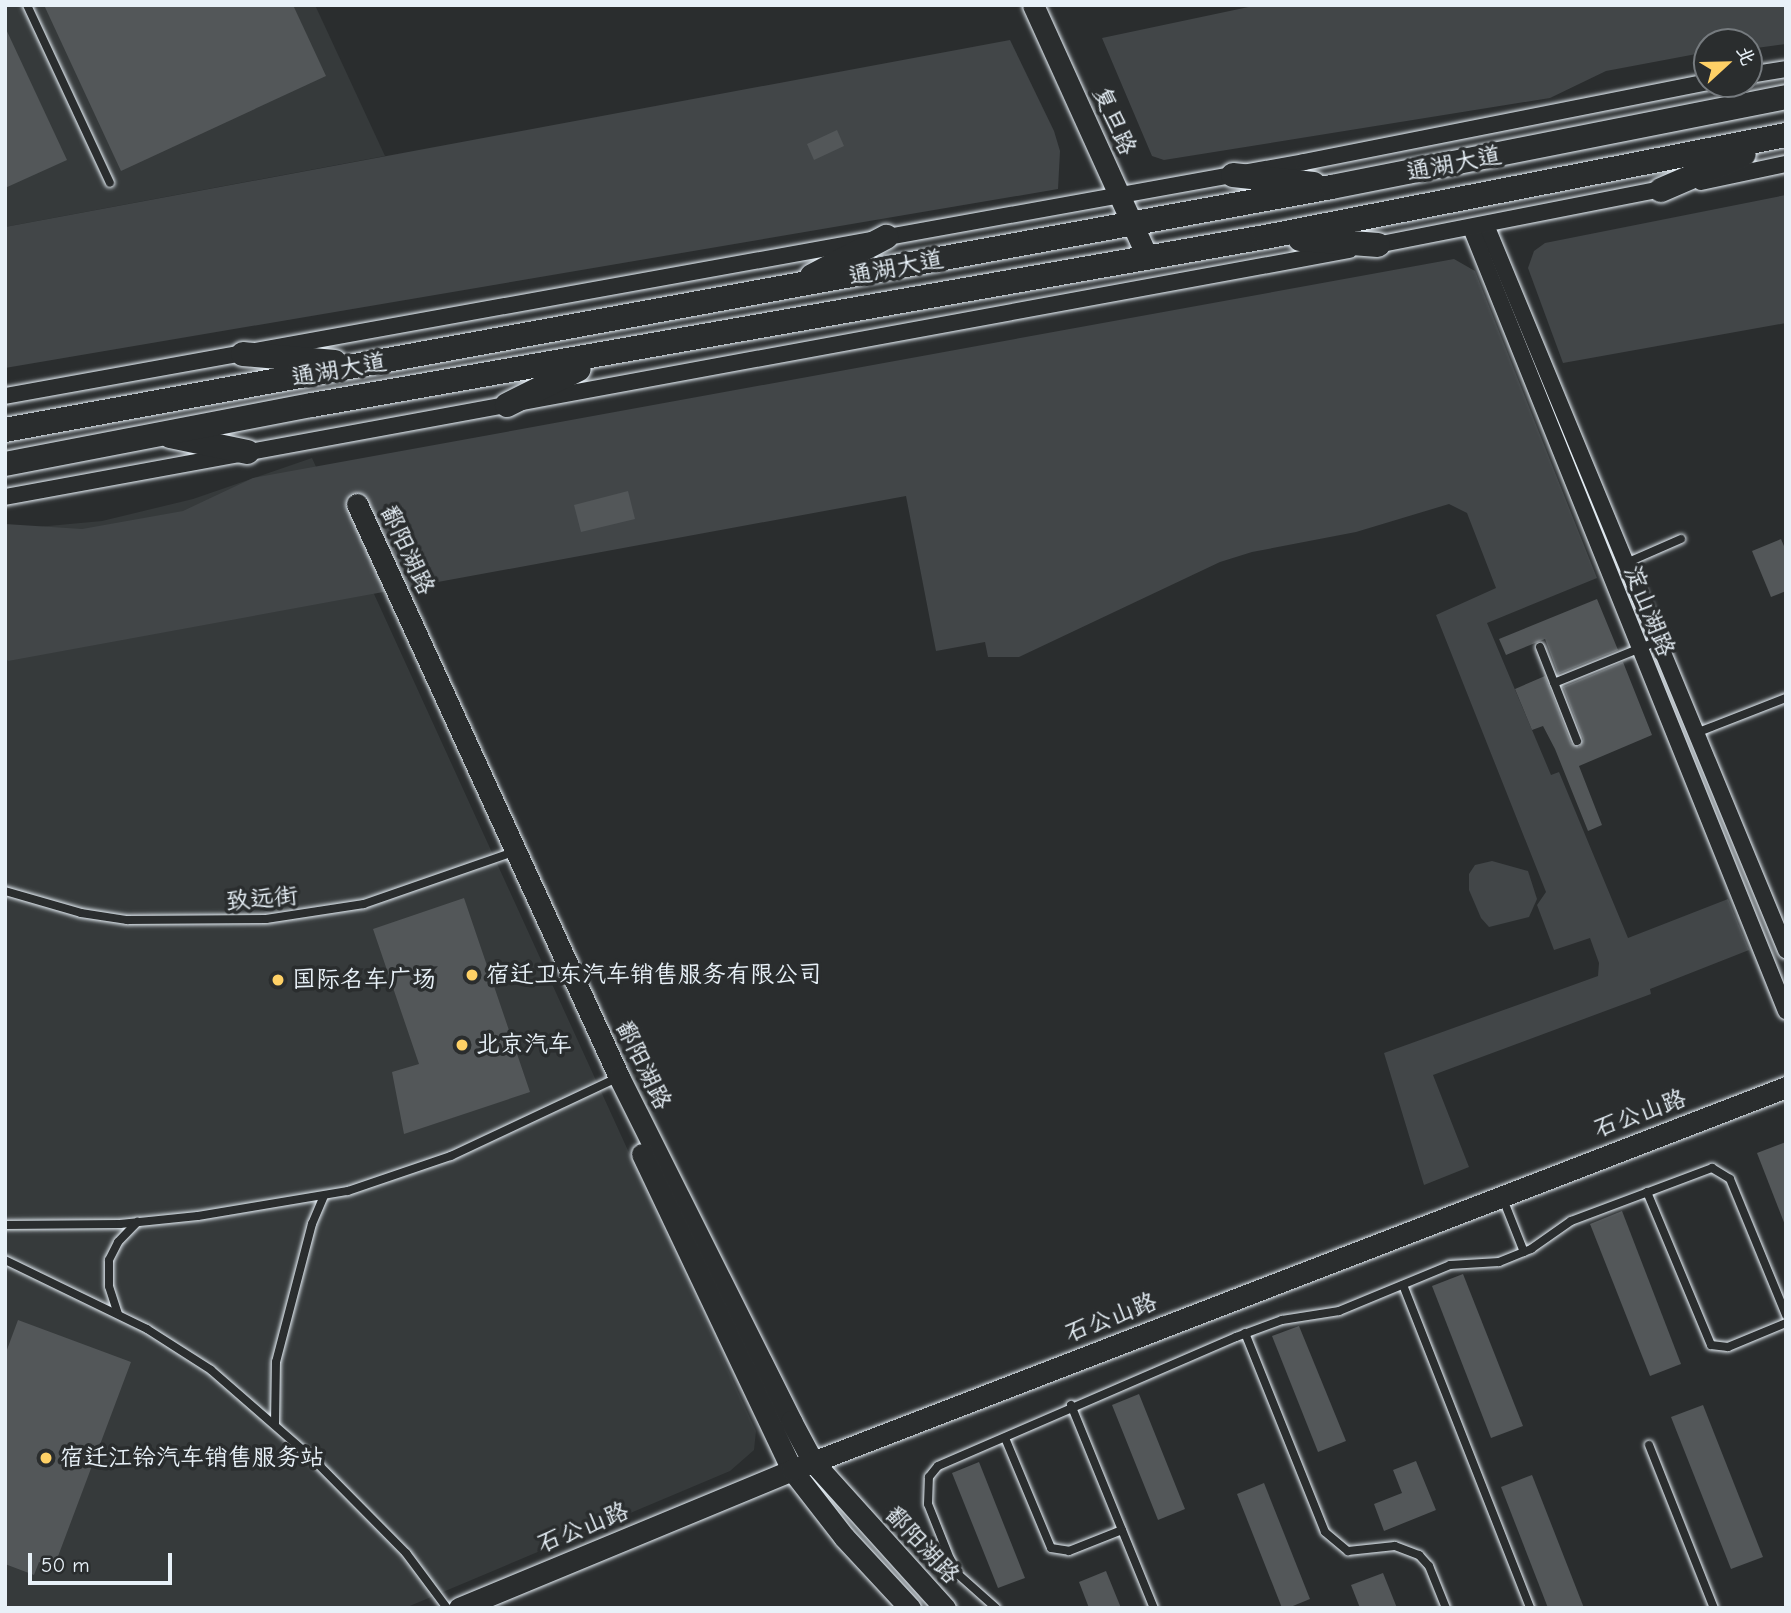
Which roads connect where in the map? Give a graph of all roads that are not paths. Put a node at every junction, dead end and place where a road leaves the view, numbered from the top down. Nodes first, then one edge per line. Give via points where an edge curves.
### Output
1 (26, 5) edge
2 (1033, 5) edge
3 (1786, 69) edge
4 (1763, 73) edge
5 (1693, 85) edge
6 (1786, 97) edge
7 (1786, 135) edge
8 (1786, 164) edge
9 (1233, 175) junction
10 (110, 183) dead end
11 (1332, 187) junction
12 (1661, 190) junction
13 (1119, 195) junction
14 (1132, 224) junction
15 (1478, 227) junction
16 (886, 237) junction
17 (1265, 237) junction
18 (1378, 245) junction
19 (1148, 258) junction
20 (789, 288) junction
21 (243, 354) junction
22 (602, 357) junction
23 (367, 365) junction
24 (5, 396) edge
25 (507, 405) junction
26 (5, 430) edge
27 (159, 434) junction
28 (35, 441) junction
29 (247, 452) junction
30 (5, 464) edge
31 (5, 497) edge
32 (351, 507) dead end
33 (1681, 539) dead end
34 (1626, 563) junction
35 (1658, 641) junction
36 (1540, 647) dead end
37 (1640, 648) junction
38 (1554, 683) junction
39 (1786, 698) edge
40 (1696, 733) junction
41 (1577, 741) dead end
42 (510, 853) junction
43 (5, 891) edge
44 (1786, 950) edge
45 (1786, 1011) edge
46 (613, 1080) junction
47 (1786, 1087) edge
48 (1647, 1192) junction
49 (1501, 1193) junction
50 (324, 1196) junction
51 (137, 1222) junction
52 (5, 1224) edge
53 (1524, 1252) junction
54 (5, 1260) edge
55 (1403, 1285) junction
56 (118, 1314) junction
57 (1786, 1315) edge
58 (1786, 1323) edge
59 (1245, 1334) junction
60 (1071, 1405) junction
61 (275, 1424) junction
62 (1005, 1438) junction
63 (1648, 1445) dead end
64 (813, 1462) junction
65 (792, 1470) junction
66 (1122, 1530) junction
67 (447, 1608) edge
68 (459, 1608) edge
69 (910, 1608) edge
70 (945, 1608) edge
71 (996, 1608) edge
72 (1154, 1608) edge
73 (1446, 1608) edge
74 (1530, 1608) edge
75 (1714, 1608) edge

1 - 10 lane
2 - 13 street, 复旦路
3 - 4 street
5 - 9 street
6 - 11 main road, 通湖大道
7 - 12 main road
7 - 17 main road, 通湖大道
8 - 12 street
9 - 11 main road
9 - 13 street
11 - 14 main road, 通湖大道
12 - 15 street
13 - 14 street, 复旦路
13 - 16 street
14 - 19 street, 复旦路
14 - 20 main road, 通湖大道
15 - 18 street
15 - 34 street, 淀山湖路
15 - 37 street, 淀山湖路
16 - 20 main road
16 - 21 street
17 - 18 main road
17 - 19 main road, 通湖大道
18 - 25 street
19 - 22 main road, 通湖大道
20 - 23 main road, 通湖大道
21 - 23 main road
21 - 24 street
22 - 25 main road
22 - 27 main road, 通湖大道
23 - 28 main road, 通湖大道
25 - 29 street
26 - 28 main road, 通湖大道
27 - 28 main road, 通湖大道
27 - 29 main road
28 - 30 main road, 通湖大道
29 - 31 street
32 - 42 street, 鄱阳湖路
33 - 34 lane
34 - 35 street, 淀山湖路
35 - 37 lane
35 - 40 street, 淀山湖路
36 - 38 lane
37 - 38 lane
37 - 45 street, 淀山湖路
38 - 41 lane
39 - 40 lane
40 - 44 street, 淀山湖路
42 - 43 lane, 致远街 via 364,904 266,919 127,920 81,913
42 - 46 street, 鄱阳湖路
46 - 50 lane via 451,1156
46 - 64 street, 鄱阳湖路
46 - 65 street, 鄱阳湖路
47 - 49 street, 石公山路
48 - 53 lane via 1560,1226
48 - 57 lane via 1712,1168 1722,1170 1735,1189
48 - 58 lane via 1711,1345 1728,1347
49 - 53 lane
49 - 64 street, 石公山路
50 - 51 lane via 265,1208
50 - 61 lane via 312,1224 276,1362
51 - 52 lane
51 - 56 lane via 118,1241 109,1260 109,1286
53 - 55 lane via 1499,1262 1450,1265
54 - 56 lane
55 - 59 lane via 1339,1311 1282,1321
55 - 74 lane
56 - 61 lane via 211,1370
59 - 60 lane
59 - 73 lane via 1325,1532 1348,1551 1395,1546 1419,1555 1429,1566
60 - 62 lane
60 - 66 lane
61 - 67 lane via 405,1553
62 - 66 lane via 1051,1548 1069,1551
62 - 71 lane via 938,1466 928,1488 929,1504 959,1576
63 - 75 lane
64 - 65 street, 石公山路
64 - 70 street, 鄱阳湖路
65 - 68 street, 石公山路
65 - 69 street, 鄱阳湖路
66 - 72 lane

